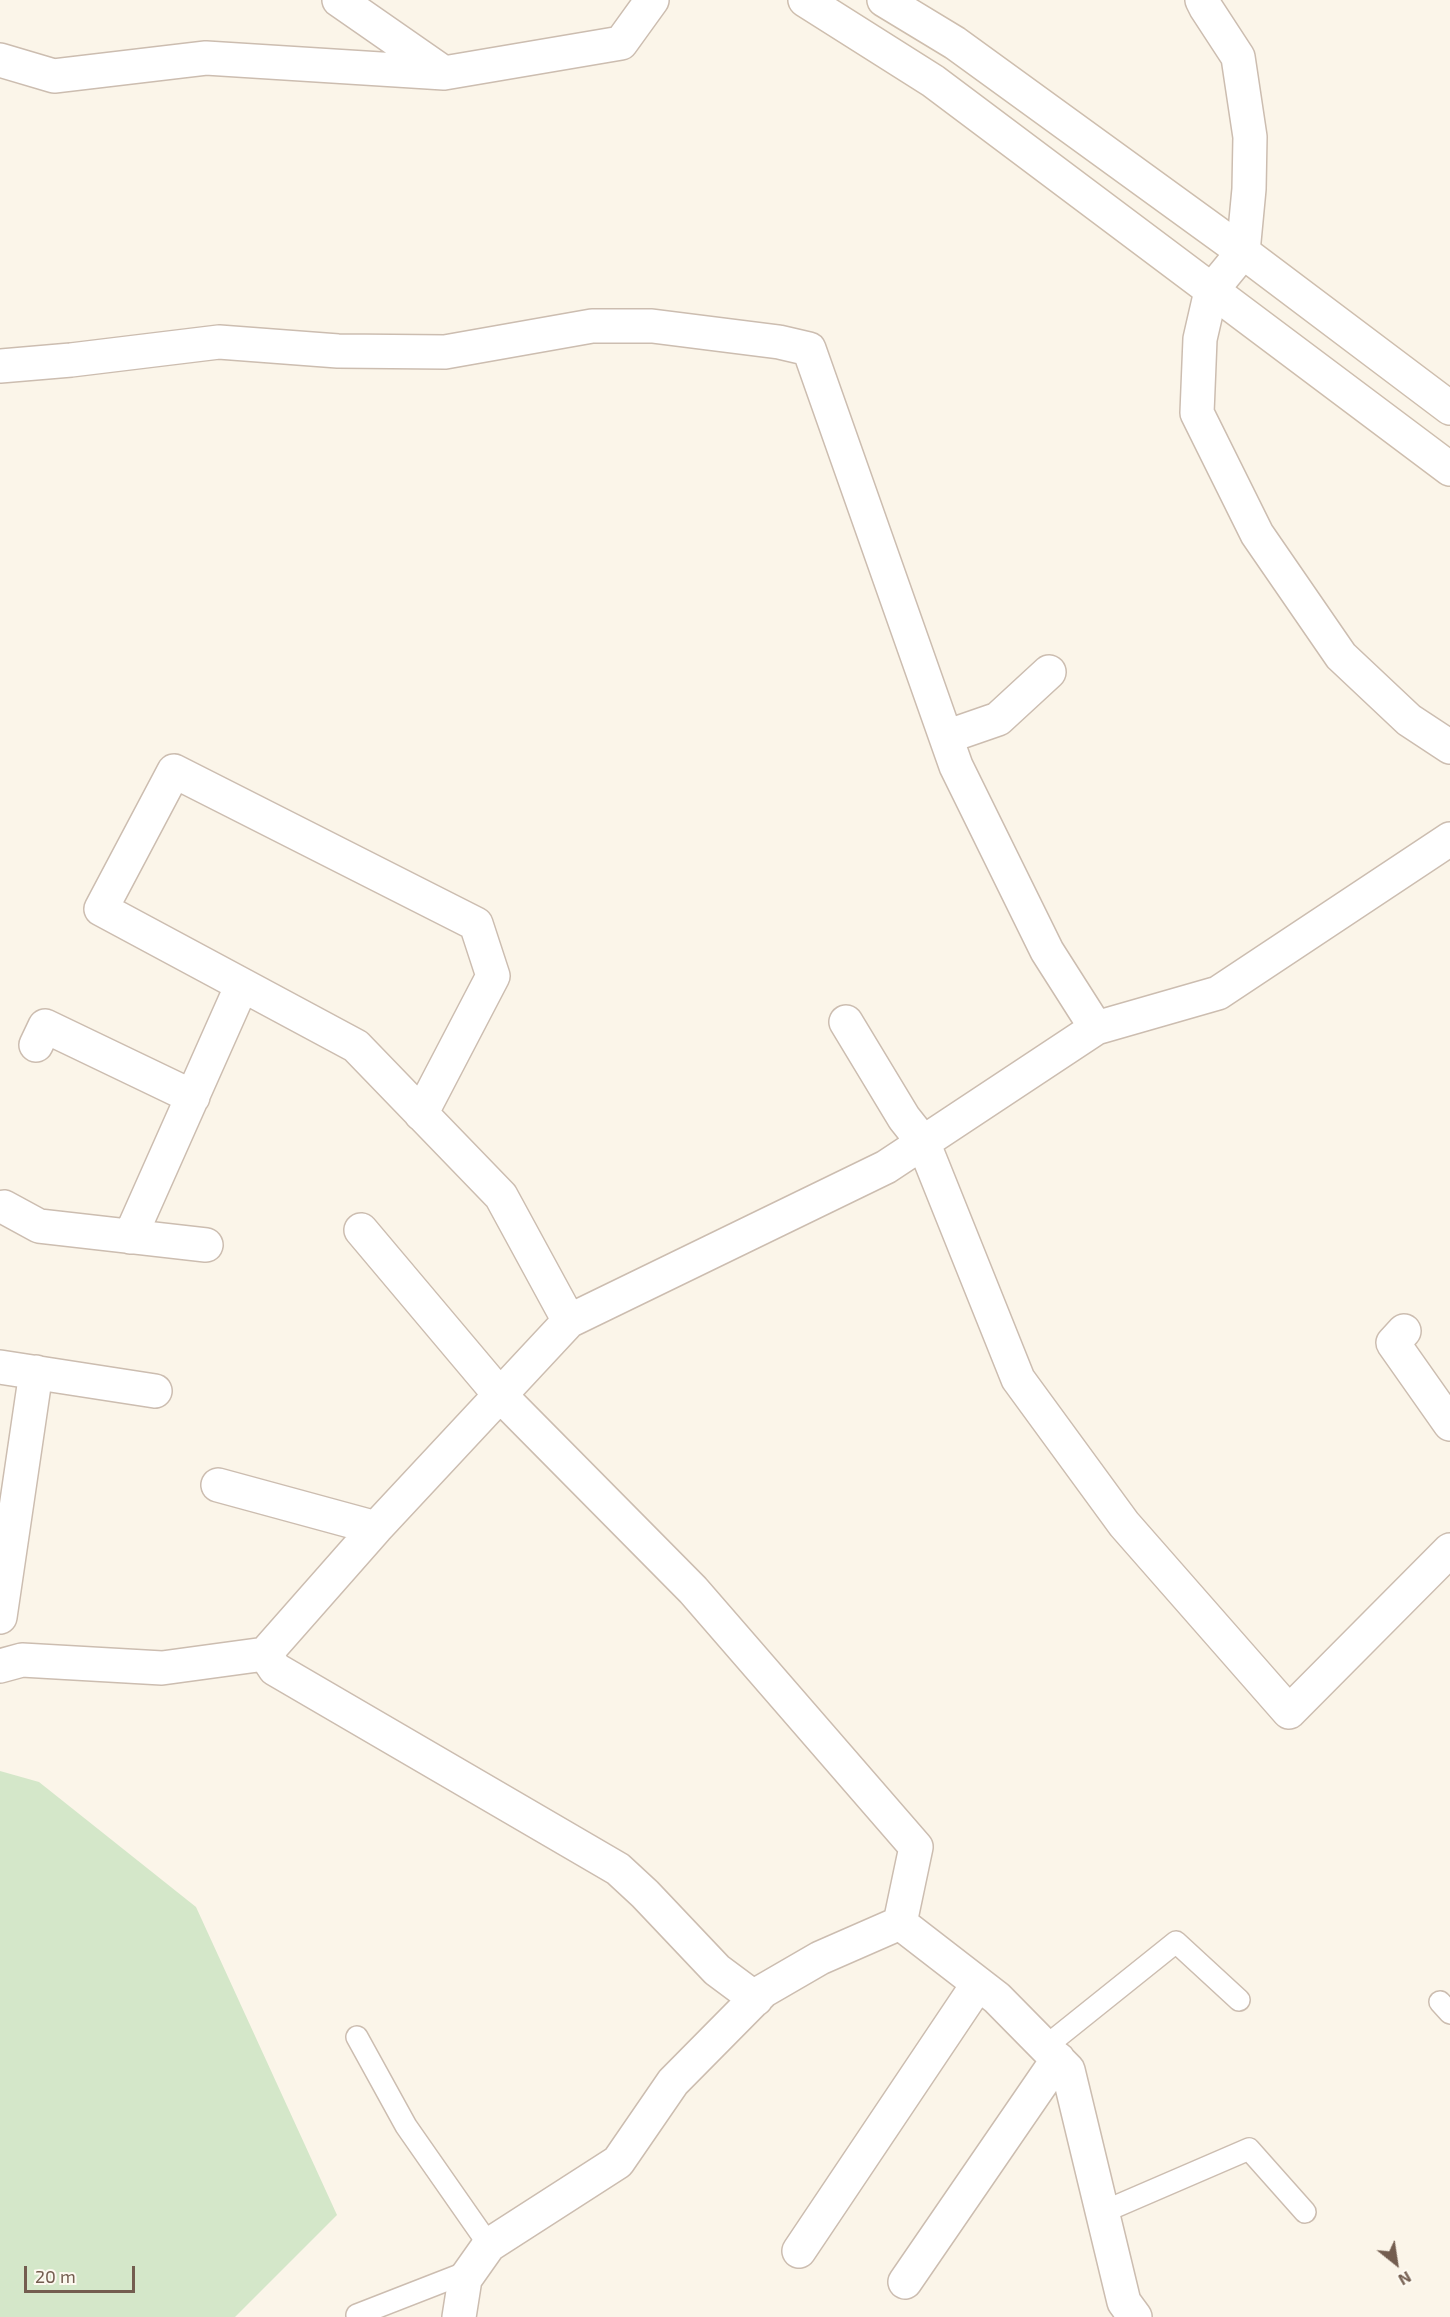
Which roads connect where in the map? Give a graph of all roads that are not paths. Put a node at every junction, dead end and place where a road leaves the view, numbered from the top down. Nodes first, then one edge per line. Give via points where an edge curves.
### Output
1 (339, 0) edge
2 (652, 0) edge
3 (805, 0) edge
4 (884, 0) edge
5 (1207, 3) edge
6 (0, 60) edge
7 (444, 73) junction
8 (1243, 252) junction
9 (1211, 291) junction
10 (0, 366) edge
11 (1450, 408) edge
12 (1450, 470) edge
13 (1049, 672) dead end
14 (946, 737) junction
15 (1450, 747) edge
16 (1450, 839) edge
17 (243, 985) junction
18 (846, 1022) dead end
19 (1096, 1028) junction
20 (36, 1045) dead end
21 (193, 1097) junction
22 (421, 1114) junction
23 (922, 1142) junction
24 (4, 1207) dead end
25 (361, 1230) dead end
26 (130, 1237) junction
27 (206, 1245) dead end
28 (569, 1321) junction
29 (1404, 1331) dead end
30 (0, 1367) edge
31 (36, 1372) junction
32 (155, 1391) dead end
33 (500, 1395) junction
34 (1450, 1424) edge
35 (218, 1485) dead end
36 (375, 1528) junction
37 (1450, 1550) edge
38 (0, 1617) edge
39 (265, 1654) junction
40 (0, 1666) edge
41 (900, 1923) junction
42 (978, 1984) junction
43 (756, 1999) junction
44 (1239, 2000) dead end
45 (357, 2037) dead end
46 (1052, 2053) junction
47 (1103, 2212) junction
48 (1305, 2212) dead end
49 (489, 2245) junction
50 (799, 2251) dead end
51 (470, 2271) junction
52 (905, 2282) dead end
53 (358, 2317) edge
54 (459, 2317) edge
55 (1135, 2317) edge

1 - 7 street
2 - 7 street via 621,43
3 - 9 street via 933,81
4 - 8 street via 955,43
5 - 8 street via 1238,57 1250,137
6 - 7 street via 54,76 206,58
8 - 9 street
8 - 11 street
9 - 12 street
9 - 15 street via 1200,339 1197,413 1257,534 1341,656 1409,720
10 - 14 street via 219,342 338,351 445,352 592,326 652,326 809,349
13 - 14 street via 998,719
14 - 19 street via 956,766 1047,951
16 - 19 street via 1218,993
17 - 21 street
17 - 22 street via 356,1046
17 - 22 street via 101,909 174,771 476,924 493,976
18 - 23 street
19 - 23 street
20 - 21 street via 45,1026
21 - 26 street
22 - 28 street via 501,1196
23 - 28 street via 886,1167
23 - 37 street via 1018,1379 1124,1524 1289,1712
24 - 26 street via 39,1226
25 - 33 street
26 - 27 street
28 - 33 street
29 - 34 street via 1393,1343
30 - 31 street
31 - 32 street
31 - 38 street
33 - 36 street
33 - 41 street via 693,1590 916,1847
35 - 36 street
36 - 39 street
39 - 40 street via 162,1668 22,1660
39 - 43 street via 275,1669 618,1869 717,1970
41 - 42 street
41 - 43 street via 820,1958
42 - 46 street
42 - 50 street
43 - 49 street via 672,2082 618,2162
44 - 46 lane via 1176,1942
45 - 49 lane via 406,2127
46 - 47 street via 1068,2070
46 - 52 street
47 - 48 lane via 1249,2149
47 - 55 street via 1124,2302
49 - 51 street
51 - 53 lane
51 - 54 street via 465,2279

